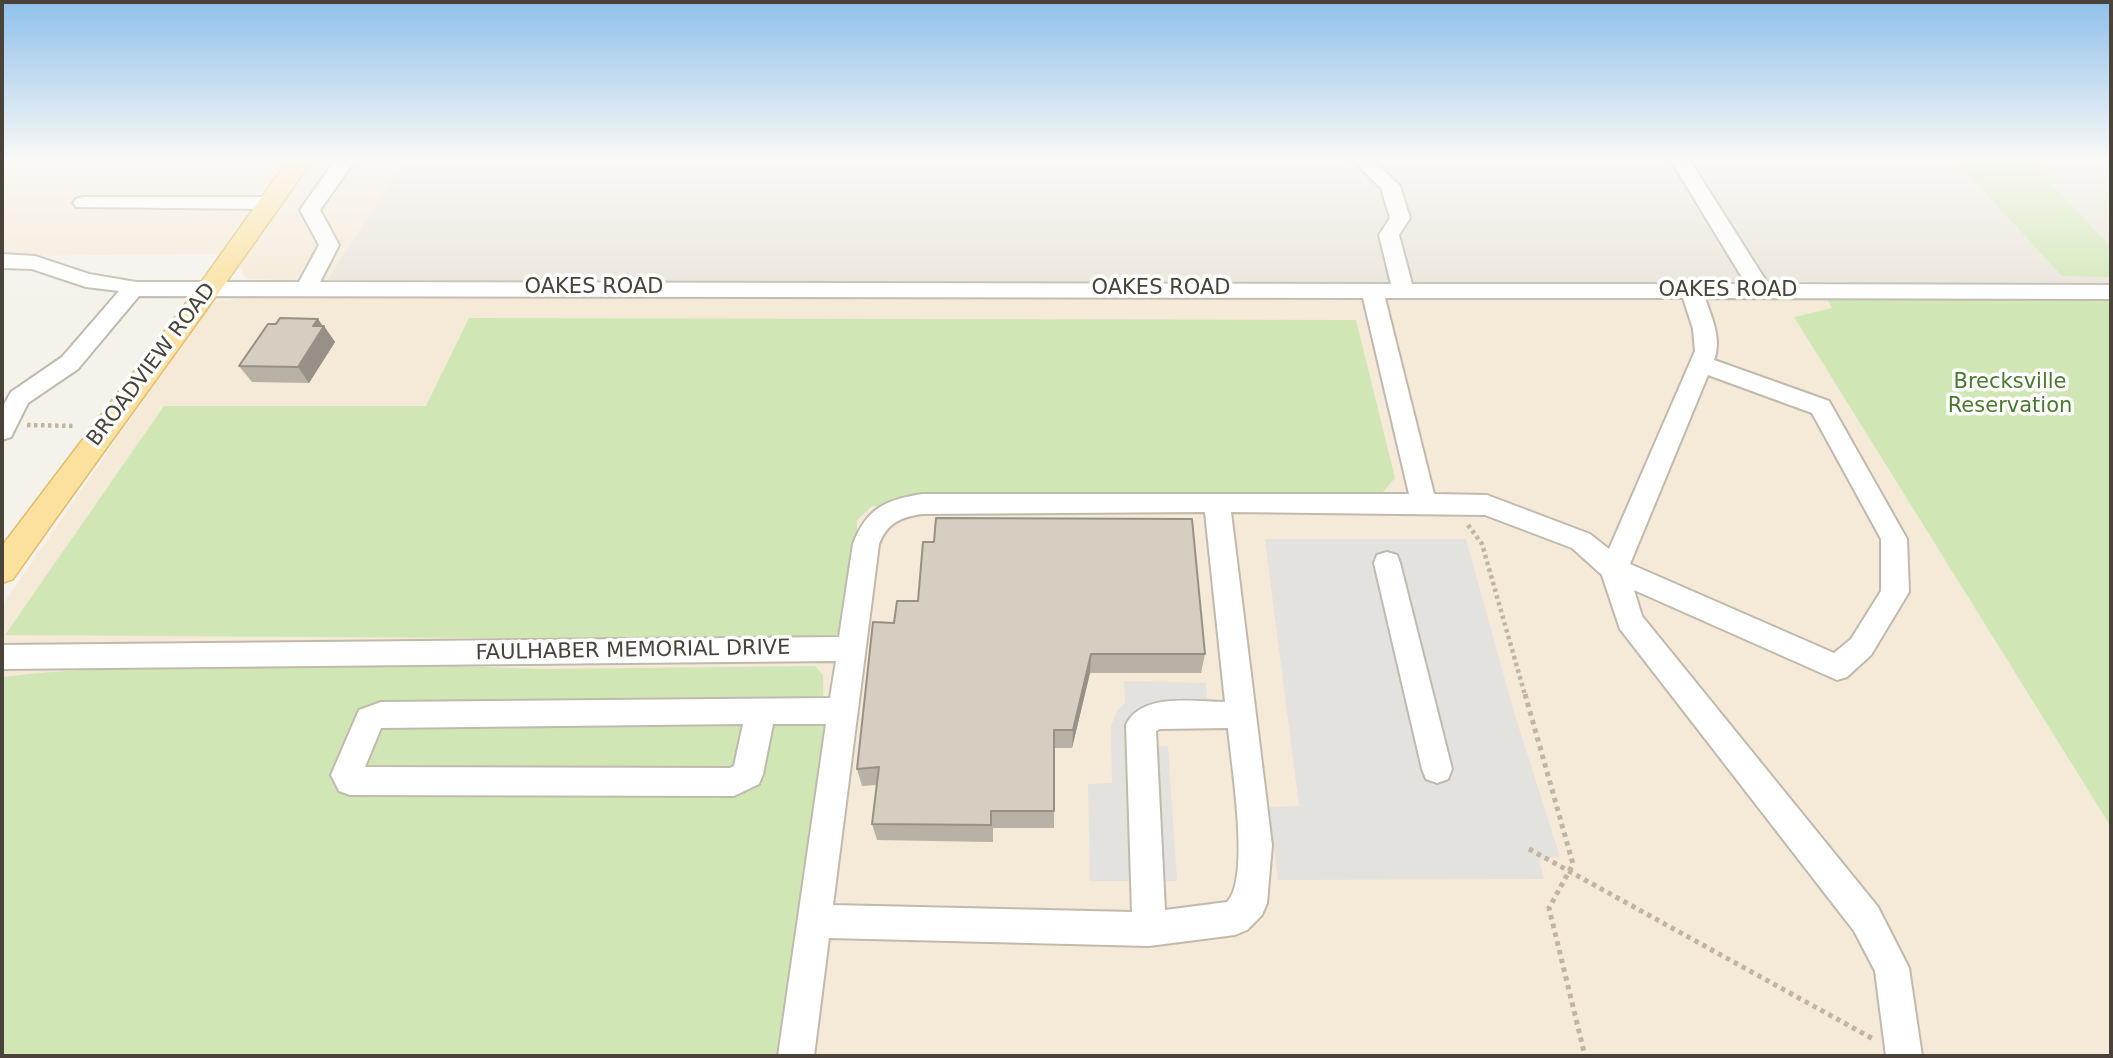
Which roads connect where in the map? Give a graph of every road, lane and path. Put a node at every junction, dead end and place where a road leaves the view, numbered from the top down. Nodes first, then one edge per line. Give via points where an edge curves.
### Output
1 (265, 208) edge
2 (311, 208) edge
3 (1397, 208) edge
4 (1711, 208) edge
5 (2, 261) edge
6 (211, 287) junction
7 (306, 288) junction
8 (133, 289) junction
9 (1372, 290) junction
10 (1404, 290) junction
11 (1692, 291) junction
12 (1760, 291) junction
13 (2111, 292) edge
14 (1701, 364) junction
15 (10, 398) edge
16 (75, 426) dead end
17 (4, 427) edge
18 (1217, 502) junction
19 (1424, 504) junction
20 (1465, 520) dead end
21 (1387, 563) dead end
22 (1614, 569) junction
23 (2, 570) edge
24 (852, 649) junction
25 (2, 657) edge
26 (761, 710) junction
27 (844, 711) junction
28 (1242, 715) junction
29 (1437, 769) dead end
30 (1530, 849) dead end
31 (1569, 872) junction
32 (814, 921) junction
33 (1149, 929) junction
34 (1892, 1050) edge
35 (796, 1056) edge
36 (1585, 1056) edge

1 - 6 main road, BROADVIEW ROAD
2 - 7 street via 329,245
3 - 10 street via 1400,218 1389,235
4 - 12 street
5 - 8 street, OAKES ROAD via 34,261 88,280 117,281
6 - 7 street, OAKES ROAD
6 - 8 street, OAKES ROAD
6 - 23 main road, BROADVIEW ROAD
7 - 9 street, OAKES ROAD
8 - 15 street via 70,363
9 - 10 street, OAKES ROAD
9 - 19 street
10 - 11 street, OAKES ROAD
11 - 12 street, OAKES ROAD
11 - 14 street via 1704,329 1706,351
12 - 13 street, OAKES ROAD
14 - 22 street
14 - 22 street via 1821,407 1894,539 1895,592 1861,647 1837,668
15 - 17 street
16 - 17 path
18 - 19 street
18 - 24 street via 922,505 886,513 870,530 866,544
18 - 28 street
19 - 22 street via 1487,505 1581,541
20 - 31 path via 1482,544 1573,864
21 - 29 street
22 - 34 street via 1630,621 1866,919 1892,968
24 - 25 street, FAULHABER MEMORIAL DRIVE
24 - 27 street
26 - 26 street via 381,715 369,719 346,775 350,781 734,782 748,774
26 - 27 street
27 - 32 street
28 - 33 street via 1256,845 1250,903 1235,918
28 - 33 street via 1156,716 1141,725
30 - 31 path
31 - 34 path
31 - 36 path via 1549,908
32 - 33 street
32 - 35 street

